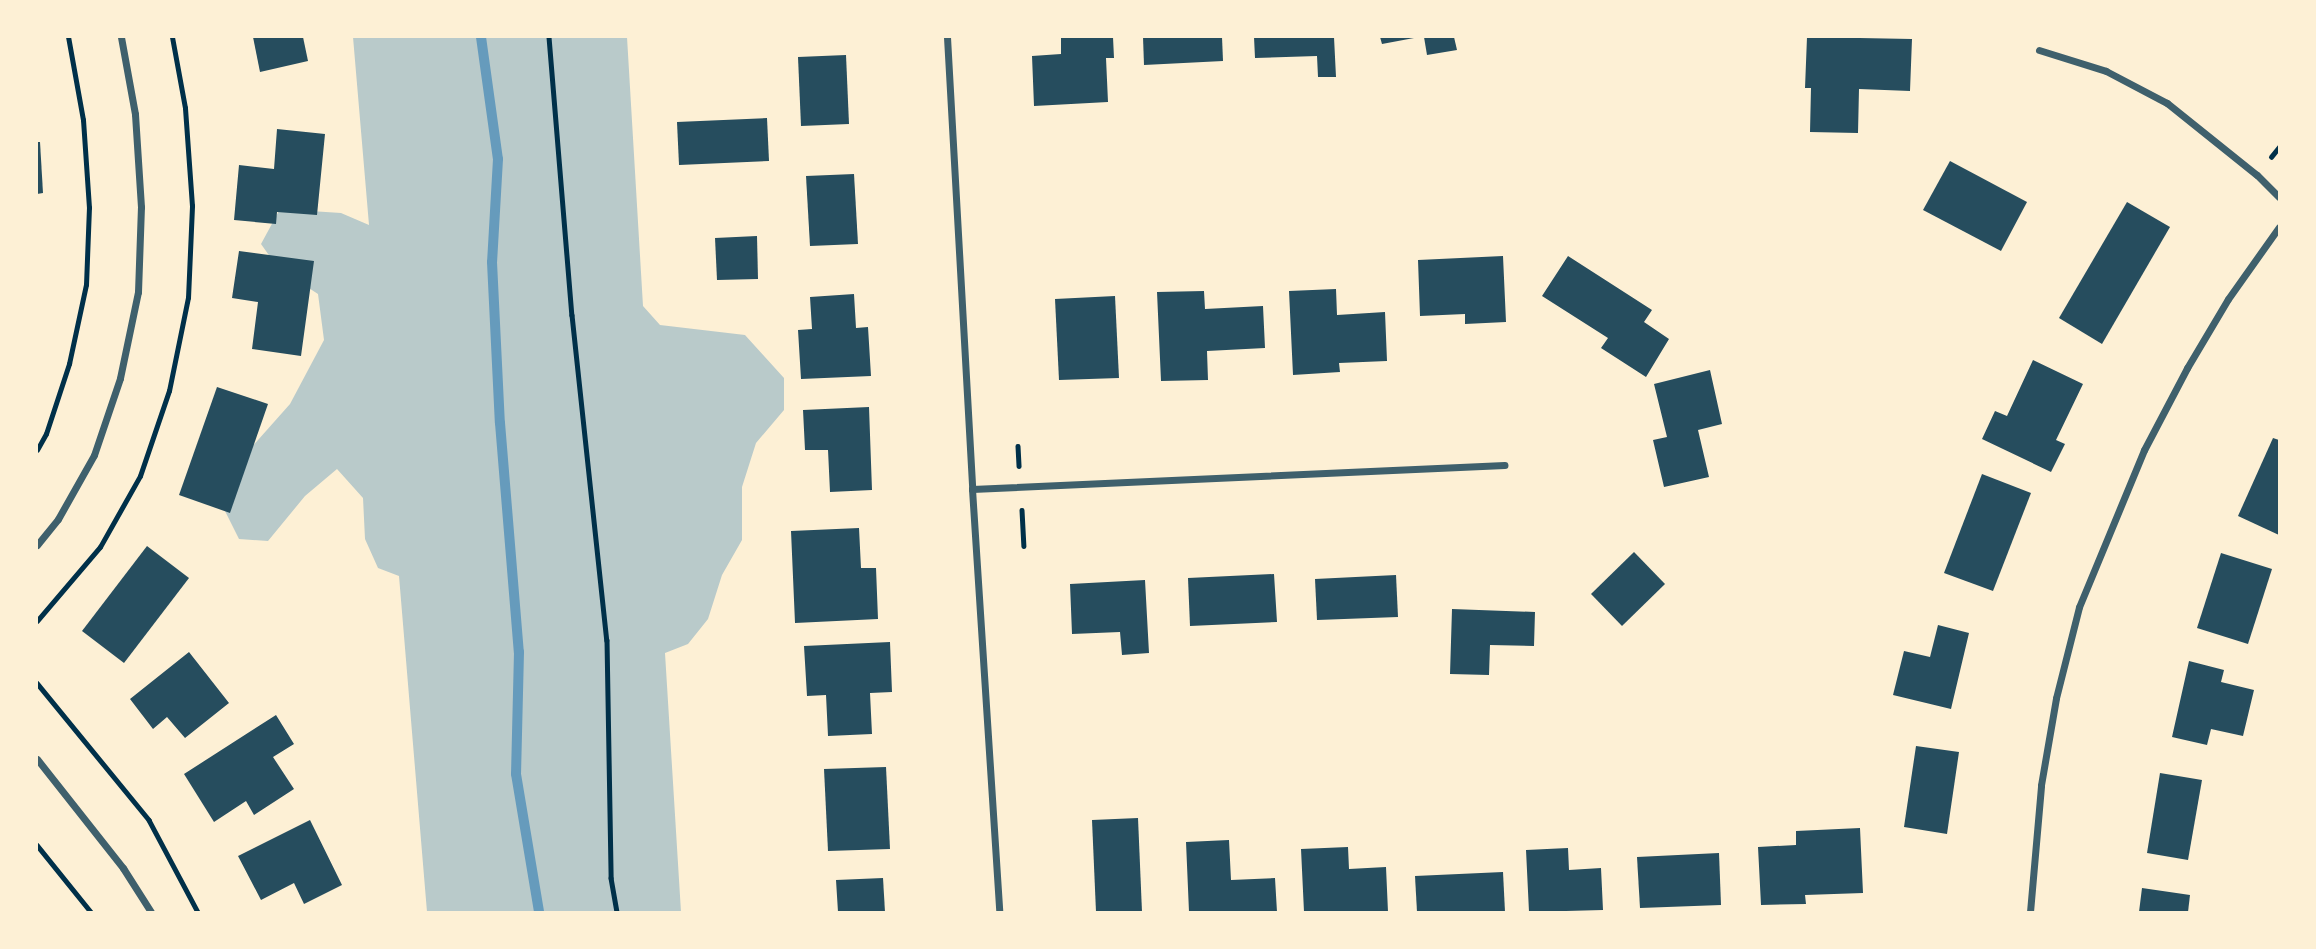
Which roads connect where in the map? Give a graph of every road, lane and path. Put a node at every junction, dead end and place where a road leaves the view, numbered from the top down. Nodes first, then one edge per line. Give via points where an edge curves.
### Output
1 (68, 37) edge
2 (121, 37) edge
3 (549, 37) edge
4 (947, 37) edge
5 (2039, 50) dead end
6 (2279, 197) edge
7 (2279, 228) edge
8 (37, 450) edge
9 (1504, 465) dead end
10 (972, 489) junction
11 (37, 545) edge
12 (37, 683) edge
13 (37, 760) edge
14 (37, 845) edge
15 (91, 912) edge
16 (151, 912) edge
17 (198, 912) edge
18 (617, 912) edge
19 (999, 912) edge
20 (2030, 912) edge

1 - 8 path via 83,120 89,208 86,285 69,364
2 - 11 street via 135,114 141,207 138,292 120,378 94,455 58,519
3 - 18 path via 572,315 607,640 611,878
4 - 10 street
5 - 6 street via 2106,71 2167,103
7 - 20 street via 2228,299 2187,368 2144,450 2079,607 2041,785
9 - 10 street
10 - 19 street
12 - 17 path via 149,820
13 - 16 street via 123,868
14 - 15 path

